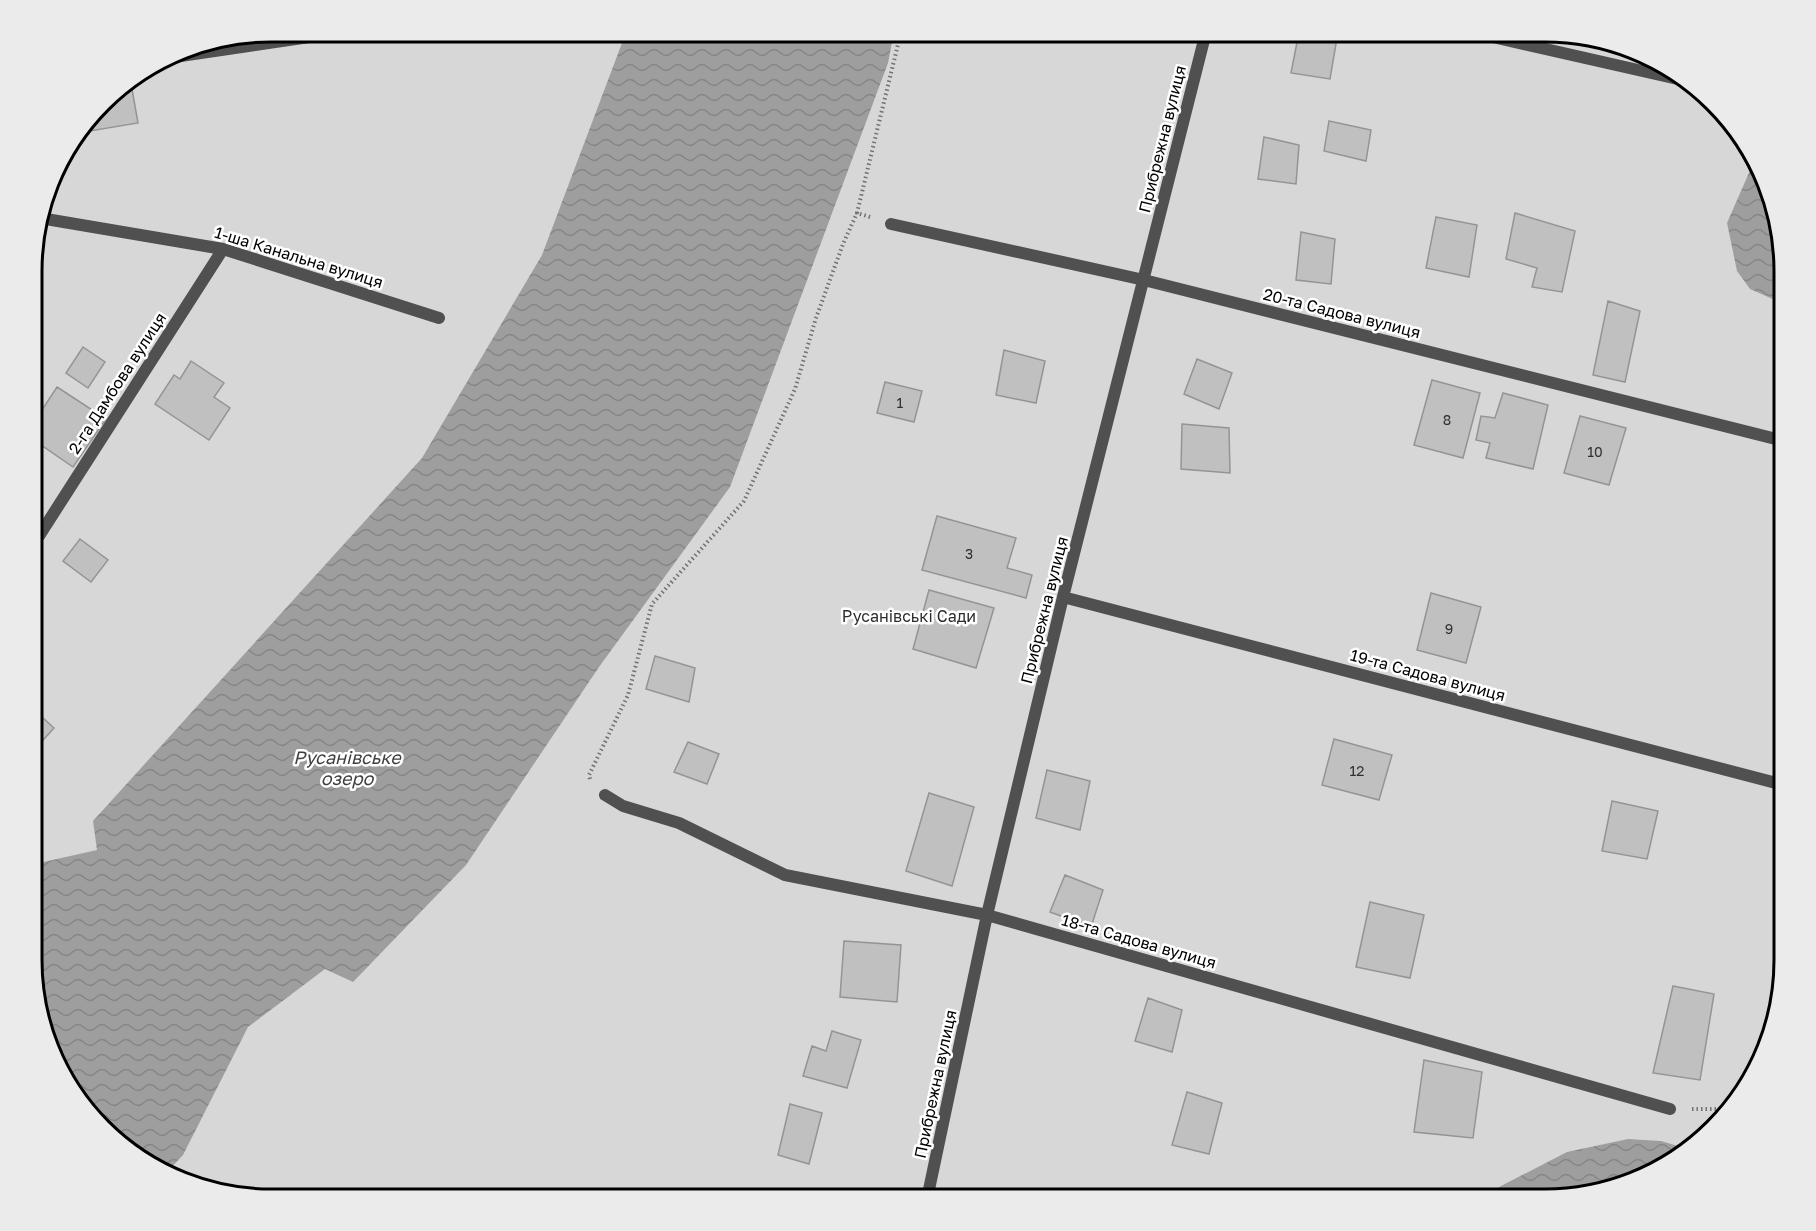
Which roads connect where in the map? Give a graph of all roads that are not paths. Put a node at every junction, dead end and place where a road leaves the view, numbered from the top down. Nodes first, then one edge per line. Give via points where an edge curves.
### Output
1 (275, 42) edge
2 (1204, 42) edge
3 (1515, 42) edge
4 (202, 53) edge
5 (1663, 76) edge
6 (48, 219) edge
7 (891, 224) road end
8 (223, 249) junction
9 (1144, 280) junction
10 (439, 318) dead end
11 (1774, 438) edge
12 (42, 531) edge
13 (1063, 597) junction
14 (1774, 782) edge
15 (605, 795) road end
16 (987, 915) junction
17 (1670, 1109) road end
18 (929, 1189) edge

1 - 4 street
2 - 9 street, Прибрежна вулиця
3 - 5 street
6 - 8 street, 1-ша Канальна вулиця
7 - 9 street, 20-та Садова вулиця
8 - 10 street, 1-ша Канальна вулиця
8 - 12 street, 2-га Дамбова вулиця
9 - 11 street, 20-та Садова вулиця
9 - 13 street, Прибрежна вулиця
13 - 14 street, 19-та Садова вулиця
13 - 16 street, Прибрежна вулиця
15 - 16 street, 18-та Садова вулиця via 623,806 679,823 785,875
16 - 17 street, 18-та Садова вулиця
16 - 18 street, Прибрежна вулиця

